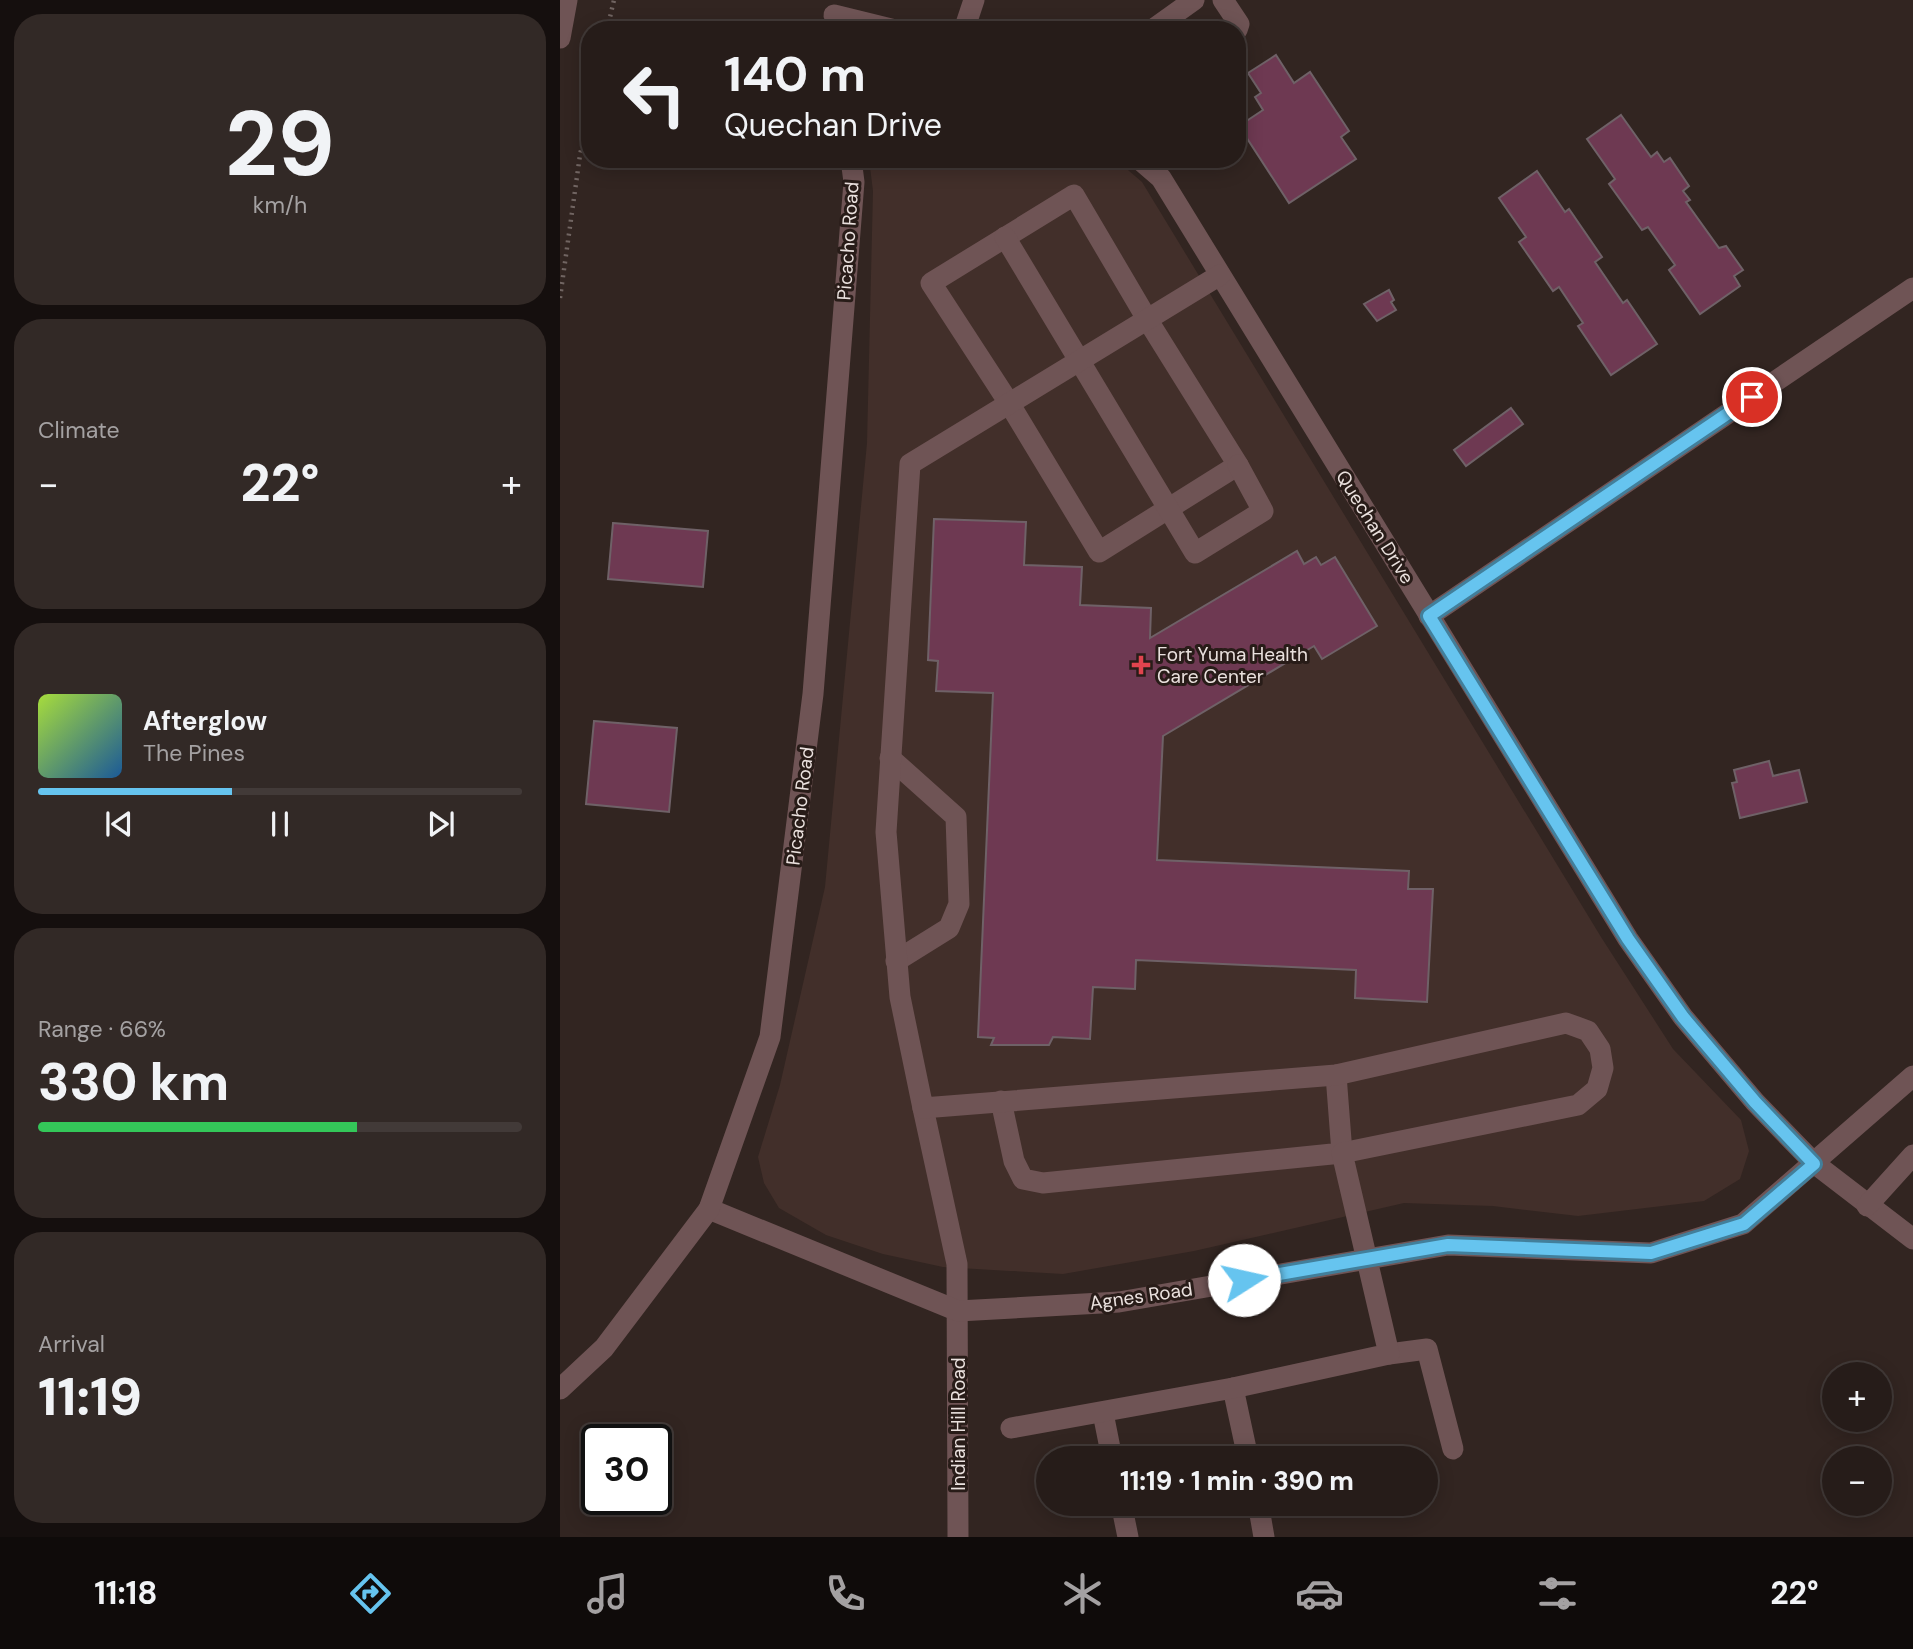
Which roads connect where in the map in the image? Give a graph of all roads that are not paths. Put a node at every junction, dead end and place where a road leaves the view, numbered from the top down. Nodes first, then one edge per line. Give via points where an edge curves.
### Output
1 (567, 0) edge
2 (974, 0) edge
3 (1195, 0) edge
4 (1223, 0) edge
5 (832, 15) edge
6 (857, 21) edge
7 (967, 21) edge
8 (1165, 21) edge
9 (1237, 21) edge
10 (560, 38) edge
11 (852, 168) edge
12 (1149, 168) edge
13 (1005, 237) junction
14 (1220, 275) junction
15 (1913, 288) edge
16 (1147, 319) junction
17 (1078, 361) junction
18 (1009, 404) junction
19 (1238, 465) junction
20 (1168, 509) junction
21 (1429, 616) junction
22 (890, 758) junction
23 (896, 961) junction
24 (1336, 1075) junction
25 (1913, 1076) edge
26 (1001, 1101) junction
27 (923, 1108) junction
28 (1342, 1153) junction
29 (1913, 1154) edge
30 (1814, 1164) junction
31 (1867, 1206) junction
32 (709, 1209) junction
33 (1913, 1239) edge
34 (1368, 1259) junction
35 (958, 1311) junction
36 (1389, 1354) junction
37 (1233, 1388) junction
38 (560, 1389) edge
39 (1103, 1413) junction
40 (1012, 1428) dead end
41 (1110, 1446) edge
42 (1245, 1446) edge
43 (1453, 1449) dead end
44 (1124, 1516) edge
45 (1260, 1516) edge
46 (957, 1537) edge
47 (1128, 1537) edge
48 (1264, 1537) edge

1 - 10 street
2 - 7 street
3 - 8 street
4 - 9 street
5 - 6 street
11 - 32 street, Picacho Road via 813,694 770,1037
12 - 14 street, Quechan Drive via 1161,178
13 - 16 street via 1074,195
13 - 17 street
13 - 18 street via 931,283
14 - 16 street
14 - 21 street, Quechan Drive
15 - 21 street
16 - 17 street
16 - 19 street
17 - 18 street
17 - 20 street
18 - 20 street via 1099,552
18 - 22 street, Indian Hill Road via 910,464
19 - 20 street
19 - 20 street via 1263,511 1195,553
21 - 30 street, Quechan Drive via 1628,939 1683,1017
22 - 23 street, Indian Hill Road via 886,832
22 - 23 street via 956,817 959,904 949,928
23 - 27 street, Indian Hill Road
24 - 26 street
24 - 28 street
24 - 28 street via 1566,1023 1587,1031 1600,1049 1603,1068 1597,1089 1578,1105
25 - 30 street, Agnes Road
26 - 27 street
26 - 28 street via 1014,1161 1023,1179 1043,1183
27 - 35 street, Indian Hill Road via 957,1264
28 - 34 street
29 - 31 street
30 - 31 street, Quechan Drive
30 - 34 street, Agnes Road via 1744,1224 1651,1253 1448,1245
31 - 33 street, Quechan Drive
32 - 35 street, Agnes Road
32 - 38 street, Picacho Road via 604,1348
34 - 35 street, Agnes Road via 1119,1301
34 - 36 street
35 - 46 street, Indian Hill Road
36 - 37 street
36 - 43 street via 1427,1349
37 - 39 street
37 - 42 street
39 - 40 street
39 - 41 street
44 - 47 street
45 - 48 street

